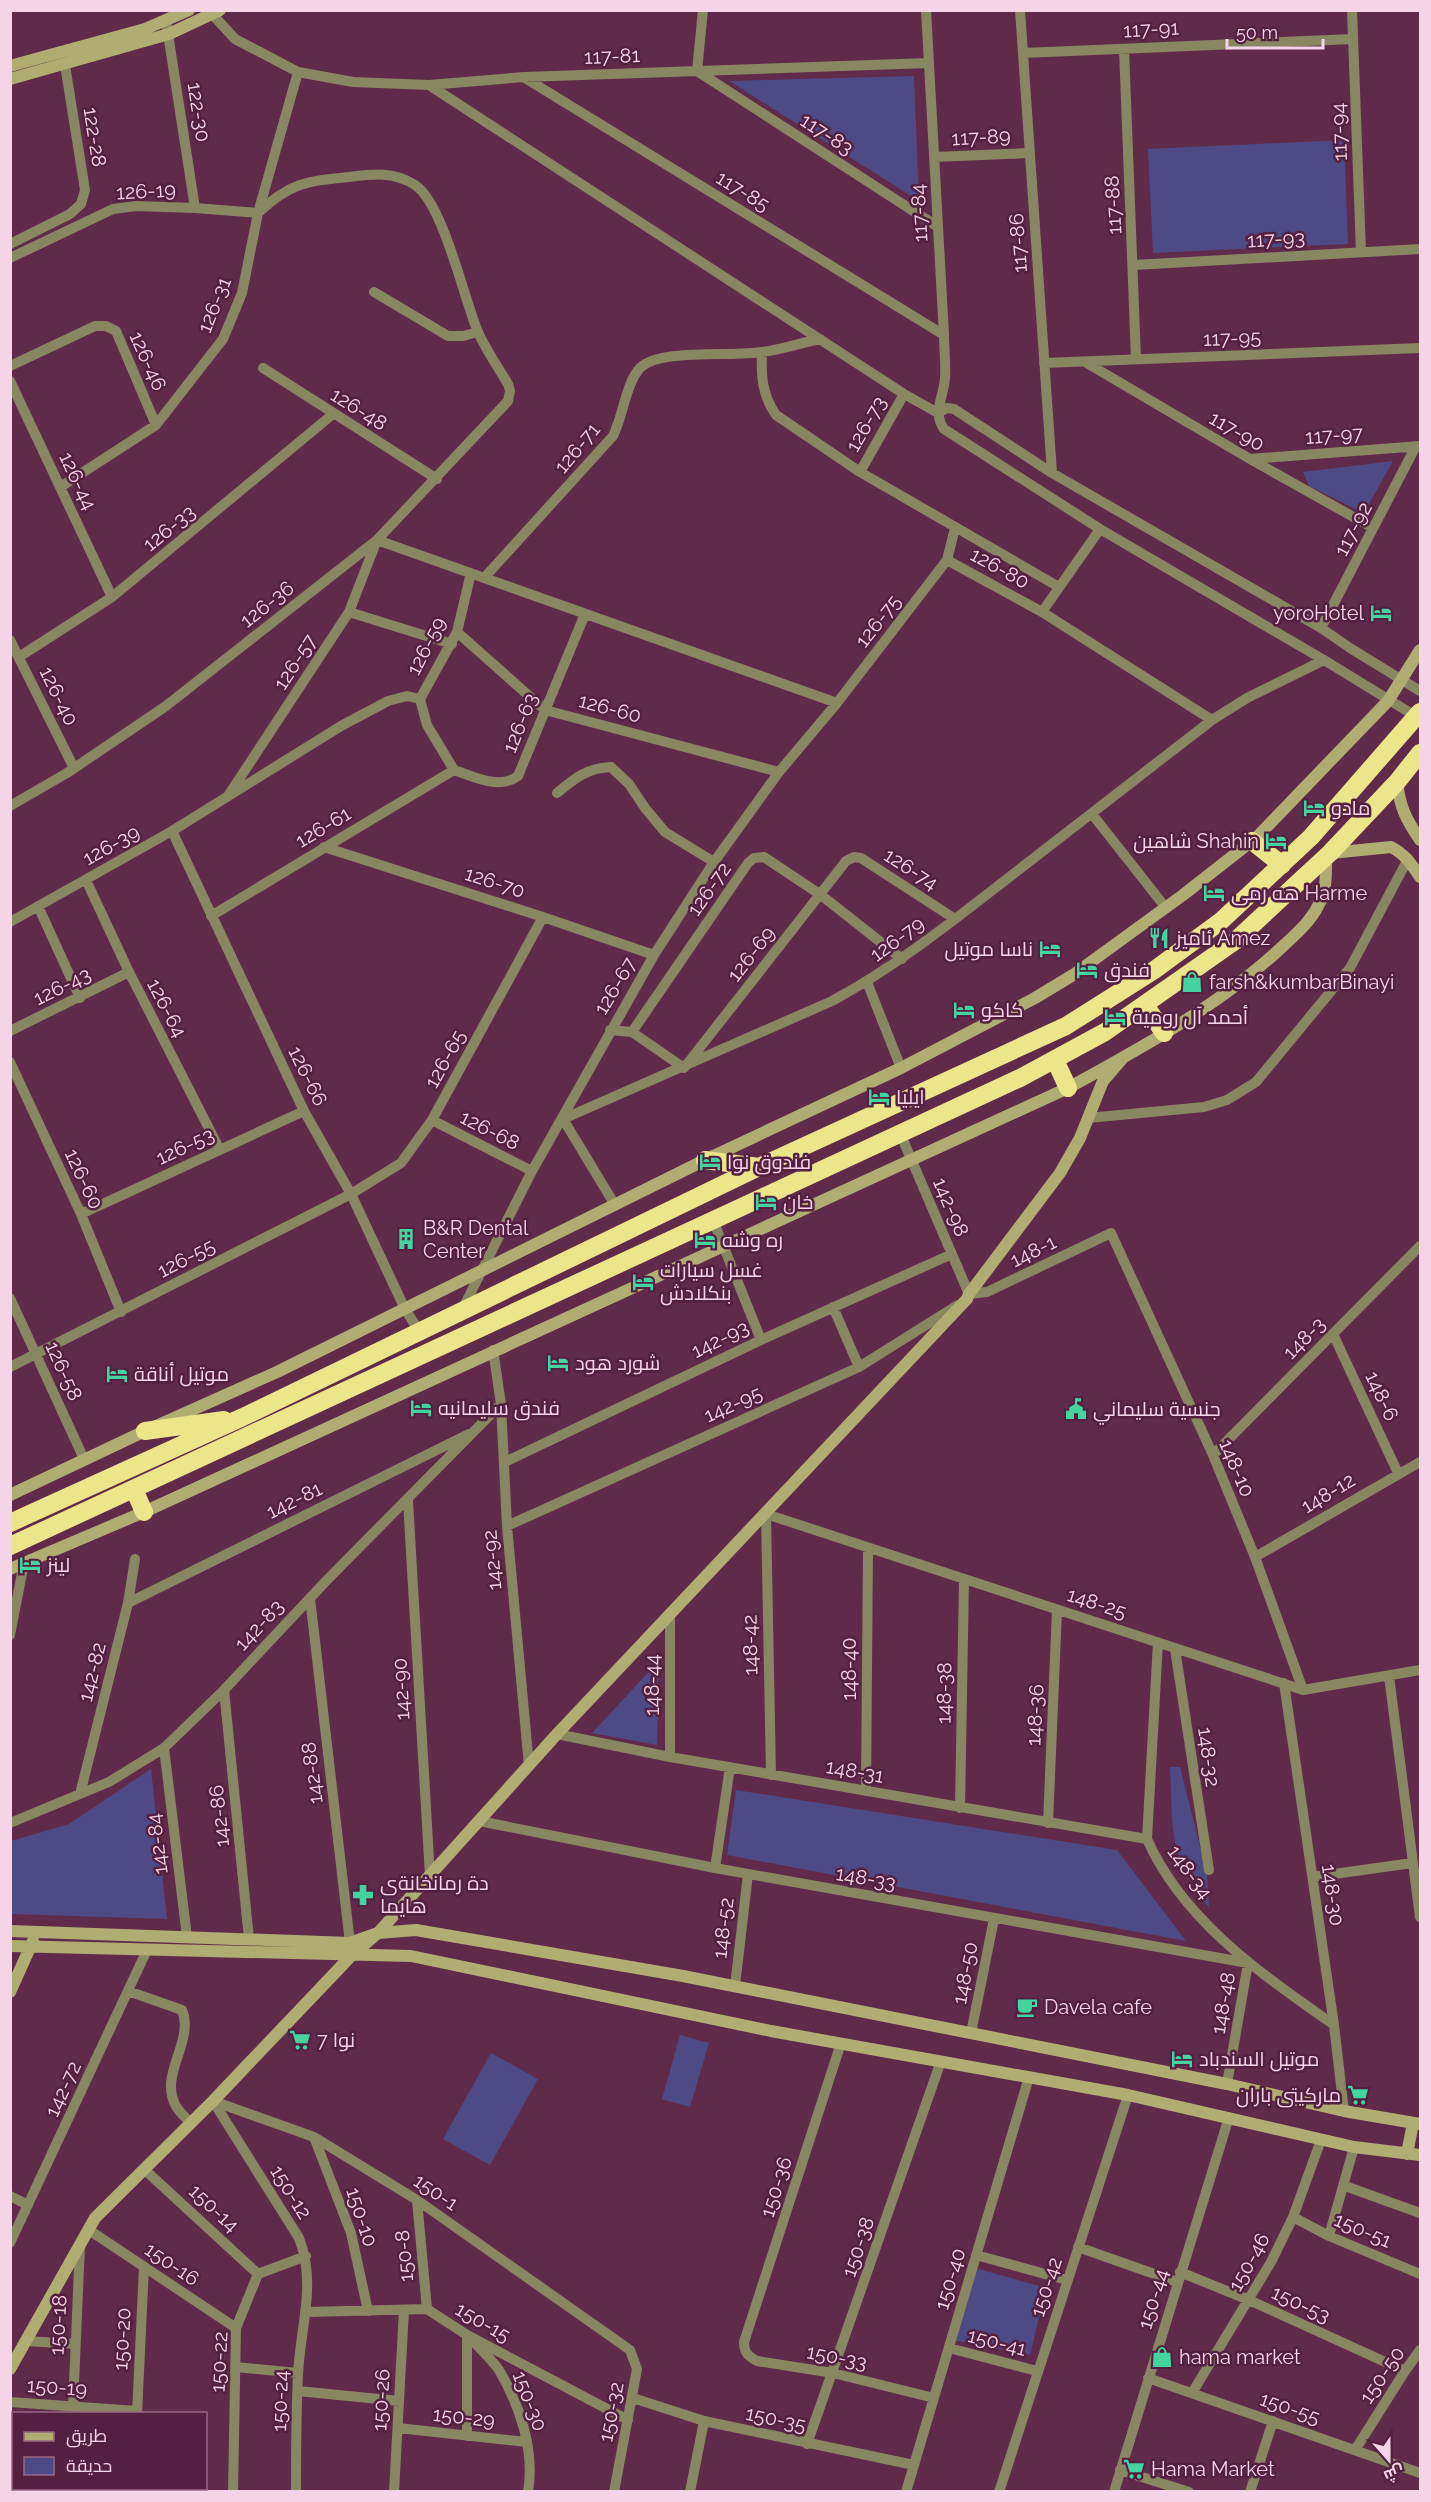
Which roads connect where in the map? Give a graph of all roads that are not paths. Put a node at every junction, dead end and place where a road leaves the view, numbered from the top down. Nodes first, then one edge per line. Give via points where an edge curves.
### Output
1 (189, 10) edge
2 (703, 10) edge
3 (926, 10) edge
4 (1020, 10) edge
5 (1352, 10) edge
6 (216, 12) edge
7 (168, 27) junction
8 (1353, 39) junction
9 (1124, 49) junction
10 (1023, 53) junction
11 (929, 63) junction
12 (65, 65) junction
13 (10, 66) edge
14 (697, 71) junction
15 (298, 72) junction
16 (524, 77) junction
17 (10, 79) edge
18 (429, 85) junction
19 (1030, 153) junction
20 (934, 157) junction
21 (195, 208) junction
22 (258, 213) junction
23 (938, 227) junction
24 (10, 244) edge
25 (1420, 249) edge
26 (1361, 252) junction
27 (10, 258) edge
28 (1134, 265) junction
29 (375, 292) dead end
30 (478, 332) junction
31 (944, 335) junction
32 (820, 339) junction
33 (1420, 348) edge
34 (762, 352) junction
35 (1136, 359) junction
36 (1084, 361) junction
37 (1044, 363) junction
38 (10, 366) edge
39 (263, 368) dead end
40 (10, 381) edge
41 (904, 394) junction
42 (938, 413) junction
43 (333, 414) junction
44 (156, 425) junction
45 (1418, 446) edge
46 (1250, 459) junction
47 (860, 472) junction
48 (1052, 473) junction
49 (437, 479) junction
50 (62, 486) junction
51 (955, 528) junction
52 (1373, 528) junction
53 (1100, 529) junction
54 (377, 540) junction
55 (947, 560) junction
56 (471, 573) junction
57 (484, 578) junction
58 (1059, 587) junction
59 (112, 597) junction
60 (349, 612) junction
61 (1042, 612) junction
62 (585, 614) junction
63 (1321, 628) junction
64 (457, 632) junction
65 (10, 640) edge
66 (452, 644) junction
67 (1420, 650) edge
68 (19, 657) junction
69 (1324, 660) junction
70 (1403, 680) junction
71 (1420, 691) edge
72 (420, 699) junction
73 (1388, 700) junction
74 (837, 703) junction
75 (545, 710) junction
76 (1419, 715) edge
77 (1212, 720) junction
78 (1420, 755) edge
79 (74, 768) junction
80 (454, 770) junction
81 (779, 772) junction
82 (1397, 783) junction
83 (557, 793) dead end
84 (228, 796) junction
85 (10, 806) edge
86 (1092, 814) junction
87 (172, 831) junction
88 (1420, 840) edge
89 (1252, 841) junction
90 (324, 847) junction
91 (1328, 855) junction
92 (1408, 859) junction
93 (846, 861) joint
94 (714, 862) junction
95 (1282, 865) junction
96 (1420, 877) edge
97 (86, 880) junction
98 (821, 896) junction
99 (39, 906) junction
100 (1166, 908) junction
101 (211, 916) junction
102 (543, 916) junction
103 (955, 919) junction
104 (11, 921) edge
105 (654, 955) junction
106 (902, 959) junction
107 (129, 972) junction
108 (867, 982) junction
109 (80, 998) junction
110 (1145, 1005) junction
111 (1066, 1026) junction
112 (610, 1030) junction
113 (10, 1031) edge
114 (632, 1032) junction
115 (1164, 1033) junction
116 (1032, 1043) junction
117 (1078, 1048) junction
118 (1122, 1059) junction
119 (10, 1062) edge
120 (1050, 1062) junction
121 (684, 1068) junction
122 (901, 1068) junction
123 (1068, 1088) junction
124 (304, 1111) junction
125 (1088, 1118) junction
126 (563, 1119) junction
127 (432, 1120) junction
128 (900, 1133) junction
129 (220, 1150) junction
130 (705, 1160) junction
131 (912, 1160) junction
132 (759, 1167) junction
133 (532, 1171) junction
134 (351, 1194) junction
135 (615, 1205) junction
136 (81, 1214) junction
137 (713, 1220) junction
138 (1111, 1233) joint
139 (1420, 1246) edge
140 (724, 1247) junction
141 (952, 1254) junction
142 (481, 1271) junction
143 (968, 1297) junction
144 (10, 1298) edge
145 (833, 1307) junction
146 (405, 1309) junction
147 (461, 1310) junction
148 (121, 1312) junction
149 (419, 1331) junction
150 (1333, 1334) junction
151 (761, 1340) junction
152 (493, 1350) junction
153 (37, 1353) junction
154 (10, 1367) edge
155 (859, 1367) junction
156 (501, 1404) junction
157 (243, 1417) junction
158 (477, 1430) junction
159 (145, 1431) junction
160 (1213, 1455) junction
161 (84, 1459) junction
162 (505, 1462) junction
163 (1420, 1462) edge
164 (1398, 1473) junction
165 (134, 1489) junction
166 (10, 1495) edge
167 (408, 1501) junction
168 (144, 1512) junction
169 (766, 1514) junction
170 (10, 1523) edge
171 (507, 1526) junction
172 (10, 1546) edge
173 (867, 1548) junction
174 (1255, 1557) junction
175 (135, 1559) dead end
176 (24, 1563) junction
177 (10, 1569) edge
178 (964, 1579) junction
179 (310, 1598) junction
180 (128, 1603) junction
181 (1057, 1610) junction
182 (670, 1613) junction
183 (10, 1635) edge
184 (1158, 1642) junction
185 (1175, 1648) junction
186 (1420, 1670) edge
187 (1389, 1676) junction
188 (1284, 1683) junction
189 (224, 1690) junction
190 (1303, 1690) junction
191 (557, 1734) junction
192 (164, 1748) junction
193 (670, 1757) junction
194 (529, 1766) junction
195 (730, 1767) junction
196 (771, 1775) junction
197 (866, 1791) junction
198 (80, 1794) junction
199 (960, 1808) junction
200 (479, 1821) junction
201 (10, 1823) edge
202 (1048, 1823) junction
203 (1147, 1839) junction
204 (1412, 1863) junction
205 (715, 1868) junction
206 (1209, 1870) dead end
207 (748, 1874) junction
208 (430, 1876) junction
209 (1312, 1877) junction
210 (1420, 1917) edge
211 (994, 1919) junction
212 (10, 1931) edge
213 (36, 1932) junction
214 (378, 1933) junction
215 (187, 1937) junction
216 (249, 1939) junction
217 (10, 1946) edge
218 (31, 1947) junction
219 (147, 1950) junction
220 (351, 1950) junction
221 (1248, 1963) junction
222 (735, 1986) junction
223 (128, 1991) junction
224 (10, 1992) edge
225 (1334, 2025) junction
226 (971, 2033) junction
227 (841, 2043) junction
228 (941, 2061) junction
229 (1029, 2077) junction
230 (1227, 2084) junction
231 (1128, 2095) junction
232 (213, 2101) junction
233 (1344, 2111) junction
234 (1229, 2117) junction
235 (191, 2123) junction
236 (1417, 2123) edge
237 (314, 2137) junction
238 (1320, 2140) junction
239 (1354, 2147) junction
240 (1407, 2154) junction
241 (1420, 2155) edge
242 (146, 2170) junction
243 (1345, 2186) junction
244 (10, 2196) edge
245 (417, 2200) junction
246 (28, 2205) junction
247 (1420, 2213) edge
248 (1293, 2217) junction
249 (89, 2230) junction
250 (1329, 2236) junction
251 (10, 2243) edge
252 (80, 2245) junction
253 (1078, 2247) junction
254 (976, 2255) junction
255 (306, 2256) junction
256 (144, 2267) junction
257 (258, 2274) junction
258 (1420, 2274) edge
259 (1179, 2277) junction
260 (1067, 2280) junction
261 (1249, 2300) junction
262 (427, 2309) junction
263 (404, 2310) junction
264 (368, 2311) junction
265 (307, 2312) junction
266 (236, 2328) junction
267 (467, 2335) junction
268 (26, 2341) junction
269 (744, 2342) joint
270 (75, 2344) junction
271 (622, 2345) joint
272 (948, 2348) junction
273 (1420, 2350) edge
274 (236, 2367) junction
275 (10, 2370) edge
276 (1037, 2371) junction
277 (1405, 2371) junction
278 (298, 2373) junction
279 (832, 2373) junction
280 (1148, 2378) junction
281 (298, 2391) junction
282 (1192, 2393) junction
283 (934, 2397) junction
284 (633, 2398) junction
285 (399, 2401) junction
286 (10, 2402) edge
287 (73, 2407) junction
288 (137, 2412) edge
289 (628, 2420) junction
290 (704, 2421) junction
291 (1273, 2421) junction
292 (398, 2428) junction
293 (467, 2436) junction
294 (527, 2442) junction
295 (807, 2444) junction
296 (1355, 2450) junction
297 (914, 2465) junction
298 (1120, 2470) junction
299 (1420, 2473) edge
300 (233, 2492) edge
301 (296, 2492) edge
302 (394, 2492) edge
303 (528, 2492) edge
304 (614, 2492) edge
305 (690, 2492) edge
306 (906, 2492) edge
307 (999, 2492) edge
308 (1114, 2492) edge
309 (1189, 2492) edge
310 (1250, 2492) edge

1 - 7 main road
2 - 14 street
3 - 11 street, 117-84
4 - 10 street, 117-86
5 - 8 street, 117-94
6 - 7 main road
6 - 15 street, 117-81 via 235,39
7 - 12 main road
7 - 13 main road
7 - 21 street, 122-30
8 - 9 street, 117-91
8 - 26 street, 117-94
9 - 10 street, 117-91
9 - 28 street, 117-88
10 - 19 street, 117-86
11 - 14 street, 117-81
11 - 20 street, 117-84
12 - 17 main road
12 - 24 street, 122-28 via 85,190 81,204 70,214
14 - 16 street, 117-81
14 - 23 street, 117-83
15 - 18 street, 117-81 via 353,82
15 - 22 street, 126-31
16 - 18 street, 117-81
16 - 31 street, 117-85
18 - 32 street
19 - 20 street, 117-89
19 - 37 street, 117-86
20 - 23 street, 117-84
21 - 22 street, 126-19
21 - 27 street, 126-19 via 113,209
22 - 30 street via 287,189 309,182 382,174 417,186 432,204
22 - 44 street, 126-31 via 242,293 223,339
23 - 31 street, 117-84
25 - 26 street, 117-93
26 - 28 street, 117-93
28 - 35 street, 117-88
29 - 30 street via 448,336
30 - 49 street, 126-36 via 510,391 508,401
31 - 42 street, 117-84 via 945,380
32 - 34 street, 126-71
32 - 41 street
33 - 35 street, 117-95
34 - 47 street, 126-80 via 763,387 767,403 776,415
34 - 57 street, 126-71 via 670,357 641,368 632,381 613,436
35 - 36 street, 117-95
36 - 37 street, 117-95
36 - 46 street, 117-90
37 - 48 street, 117-86
38 - 44 street, 126-46 via 95,326 106,326 116,331
39 - 43 street, 126-48
40 - 50 street, 126-44
41 - 42 street
41 - 47 street, 126-73
42 - 48 street via 954,408
42 - 53 street via 944,429
43 - 49 street, 126-48
43 - 59 street, 126-33
44 - 50 street, 126-31
45 - 46 street, 117-97
45 - 52 street, 117-92
46 - 52 street, 117-90
47 - 51 street, 126-80
48 - 63 street
49 - 54 street, 126-36
50 - 59 street, 126-44
51 - 55 street, 126-80
51 - 58 street
52 - 63 street, 117-92
53 - 58 street
53 - 69 street
54 - 56 street
54 - 60 street, 126-57
54 - 79 street, 126-36 via 166,706
55 - 61 street, 126-80
55 - 74 street, 126-75
56 - 57 street
56 - 64 street, 126-59
57 - 62 street
58 - 61 street
59 - 68 street, 126-33
60 - 66 street
60 - 84 street, 126-57
61 - 77 street, 126-80
62 - 74 street
62 - 75 street, 126-63
63 - 70 street
64 - 66 street, 126-59
64 - 75 street, 126-60
65 - 68 street, 126-40
66 - 72 street, 126-59
67 - 70 main road
68 - 79 street, 126-40
69 - 73 street
69 - 77 street, 126-79
70 - 71 street
70 - 73 main road
72 - 80 street via 427,725
72 - 84 street, 126-39 via 407,696 388,701
73 - 76 street
73 - 89 main road
74 - 81 street, 126-67
75 - 80 street, 126-63 via 518,776 508,783
75 - 81 street, 126-60
76 - 95 highway
77 - 86 street, 126-79
78 - 82 highway
79 - 85 street, 126-36
80 - 90 street, 126-61
81 - 94 street, 126-67
82 - 88 main road via 1399,803
82 - 91 highway
83 - 94 street via 583,772 611,767 665,832
84 - 87 street, 126-39
86 - 100 street
86 - 103 street, 126-79
87 - 97 street, 126-39
87 - 101 street, 126-66
89 - 95 highway
89 - 100 main road
90 - 101 street, 126-61
90 - 102 street, 126-70
91 - 92 main road via 1391,847
91 - 110 highway via 1234,941
91 - 115 main road via 1319,905 1306,925 1229,992
92 - 96 main road
92 - 125 street via 1350,968 1256,1082 1227,1100 1204,1107
93 - 98 street, 126-69
93 - 103 street, 126-74 via 861,858
94 - 105 street, 126-67
95 - 111 highway via 1181,952
97 - 99 street, 126-39
97 - 107 street, 126-64
98 - 106 street, 126-72
98 - 114 street, 126-72 via 764,857 754,858
98 - 121 street, 126-69
99 - 104 street, 126-39
99 - 109 street
100 - 122 main road via 1035,998
101 - 124 street, 126-66
102 - 105 street, 126-70
102 - 127 street, 126-65
103 - 106 street, 126-79
105 - 112 street, 126-67
106 - 108 street, 126-79
107 - 109 street, 126-43
107 - 129 street, 126-64
108 - 121 street, 126-79
108 - 122 street
109 - 113 street, 126-43
110 - 115 highway
110 - 117 highway
111 - 116 highway
111 - 117 highway via 1069,1038
112 - 114 street
112 - 126 street, 126-67
114 - 121 street
115 - 118 main road
116 - 120 highway
116 - 132 highway
117 - 120 highway
118 - 123 main road
118 - 125 main road via 1103,1081
119 - 136 street, 126-60
120 - 123 highway
120 - 128 highway
121 - 126 street, 126-79
122 - 130 main road
123 - 131 main road
124 - 129 street, 126-53
124 - 134 street, 126-66
125 - 143 main road via 1060,1173
126 - 133 street, 126-67
126 - 135 street
127 - 133 street, 126-68
127 - 134 street, 126-65 via 401,1163
128 - 131 street, 142-98
128 - 137 highway
129 - 136 street, 126-53
130 - 132 highway
130 - 135 main road
131 - 140 main road
131 - 141 street, 142-98
132 - 147 highway
133 - 142 street, 126-67
134 - 146 street, 126-66
134 - 148 street, 126-55
135 - 142 main road
136 - 148 street, 126-60
137 - 140 street
137 - 165 highway
138 - 143 street, 148-1 via 987,1292
138 - 160 street, 148-10
139 - 150 street, 148-3
140 - 151 street
140 - 152 main road
141 - 143 street, 142-98
141 - 145 street, 142-93
142 - 146 main road
142 - 147 street, 126-67
143 - 155 street, 142-95
143 - 169 main road
144 - 153 street, 126-58
145 - 151 street, 142-93
145 - 155 street
146 - 149 street, 126-66
146 - 159 main road
147 - 149 highway
148 - 153 street, 126-55
149 - 157 highway
150 - 160 street, 148-3
150 - 164 street, 148-6
151 - 162 street, 142-93
152 - 156 street, 142-92
152 - 168 main road
153 - 154 street, 126-55
153 - 161 street, 126-58
155 - 171 street, 142-95
156 - 158 street, 142-83
156 - 162 street, 142-92
157 - 159 highway
157 - 170 highway
158 - 167 street, 142-83
158 - 180 street, 142-81
159 - 161 main road
160 - 174 street, 148-10
161 - 166 main road
162 - 171 street, 142-92
163 - 164 street, 148-12
164 - 174 street, 148-12
165 - 168 highway
165 - 172 highway
167 - 179 street, 142-83
167 - 208 street, 142-90
168 - 176 main road
169 - 173 street, 148-25
169 - 182 main road
169 - 196 street, 148-42
171 - 194 street, 142-92
173 - 178 street, 148-25
173 - 197 street, 148-40
174 - 190 street, 148-10
175 - 180 street, 142-82
176 - 177 main road
176 - 183 street
178 - 181 street, 148-25
178 - 199 street, 148-38
179 - 189 street, 142-83
179 - 220 street, 142-88
180 - 198 street, 142-82
181 - 184 street, 148-25
181 - 202 street, 148-36
182 - 191 main road
182 - 193 street, 148-44
184 - 185 street, 148-25
184 - 203 street, 148-34
185 - 188 street, 148-25
185 - 206 street, 148-32
186 - 187 street, 148-25
187 - 190 street, 148-25
187 - 204 street
188 - 190 street, 148-25
188 - 209 street, 148-30
189 - 192 street, 142-83
189 - 216 street, 142-86
191 - 193 street, 148-31
191 - 194 main road
192 - 198 street, 142-83 via 109,1782
192 - 215 street, 142-84
193 - 195 street, 148-31
194 - 200 main road
195 - 196 street, 148-31
195 - 205 street
196 - 197 street, 148-31
197 - 199 street, 148-31
198 - 201 street, 142-83
199 - 202 street, 148-31
200 - 205 street, 148-33
200 - 208 main road
202 - 203 street, 148-31
203 - 221 street, 148-34 via 1154,1856 1194,1910
204 - 209 street
204 - 210 street
205 - 207 street, 148-33
207 - 211 street, 148-33
207 - 222 street, 148-52
208 - 214 main road
209 - 225 street, 148-30
211 - 221 street, 148-33
211 - 226 street, 148-50
212 - 213 main road
213 - 215 main road
213 - 218 main road
214 - 220 main road
214 - 222 main road via 416,1930
215 - 216 main road
216 - 220 main road
217 - 218 main road
218 - 219 main road
218 - 224 main road
219 - 220 main road
219 - 223 street, 142-72
220 - 227 main road via 411,1956
220 - 232 main road
221 - 225 street, 148-34
221 - 230 street, 148-48
222 - 226 main road
223 - 235 street via 182,2010 185,2029 171,2085 176,2106
223 - 246 street, 142-72
225 - 233 street, 148-30
226 - 230 main road
227 - 228 main road
227 - 269 street, 150-36
228 - 229 main road
228 - 279 street, 150-38
229 - 231 main road
229 - 254 street, 150-40
230 - 233 main road
231 - 234 main road
231 - 253 street, 150-42
232 - 235 main road
232 - 237 street, 150-1
232 - 255 street, 150-12 via 299,2238
233 - 236 main road
234 - 238 main road
234 - 259 street, 150-44
235 - 242 main road
236 - 240 main road
237 - 245 street, 150-1
237 - 264 street, 150-10 via 351,2233
238 - 239 main road
238 - 248 street, 150-46
239 - 240 main road
239 - 243 street
240 - 241 main road
242 - 249 main road via 95,2218
242 - 257 street, 150-14
243 - 247 street
243 - 250 street
244 - 246 street
245 - 262 street, 150-8
245 - 271 street, 150-1
246 - 251 street, 142-72
248 - 250 street, 150-51
248 - 261 street, 150-46
249 - 252 main road
249 - 256 street, 150-16
250 - 258 street, 150-51
252 - 268 main road
252 - 270 street, 150-18
253 - 259 street, 150-53
253 - 260 street, 150-42
254 - 260 street
254 - 272 street, 150-40
255 - 257 street
255 - 265 street, 150-12
256 - 266 street, 150-16
256 - 288 street, 150-20
257 - 266 street, 150-22
259 - 261 street, 150-53
259 - 280 street, 150-44
260 - 276 street, 150-42
261 - 277 street, 150-53
261 - 282 street, 150-46
262 - 263 street, 150-15
262 - 267 street, 150-15
263 - 264 street, 150-15
263 - 285 street, 150-26
264 - 265 street, 150-15
265 - 278 street, 150-24
266 - 274 street, 150-22
267 - 289 street, 150-15
267 - 293 street
267 - 294 street, 150-30 via 498,2368 515,2403
268 - 270 street
268 - 275 main road
269 - 279 street, 150-33 via 746,2353 757,2361
270 - 287 street, 150-18
271 - 284 street, 150-32 via 636,2362
272 - 276 street, 150-41
272 - 283 street, 150-40
273 - 277 street, 150-50
274 - 278 street
274 - 300 street, 150-22
276 - 307 street, 150-42
277 - 296 street, 150-50
278 - 281 street, 150-24
279 - 283 street, 150-33
279 - 295 street, 150-38
280 - 282 street, 150-55
280 - 298 street, 150-44
281 - 285 street
281 - 301 street, 150-24
282 - 291 street, 150-55
283 - 297 street, 150-40
284 - 289 street, 150-32
284 - 290 street, 150-35
285 - 292 street, 150-26
286 - 287 street, 150-19
287 - 288 street, 150-19
289 - 304 street, 150-32
290 - 295 street, 150-35
290 - 305 street
291 - 296 street, 150-55
291 - 310 street
292 - 293 street, 150-29
292 - 302 street, 150-26
293 - 294 street, 150-29
294 - 303 street, 150-30
295 - 297 street, 150-35
296 - 299 street, 150-55
297 - 306 street, 150-40
298 - 308 street, 150-44
298 - 309 street

